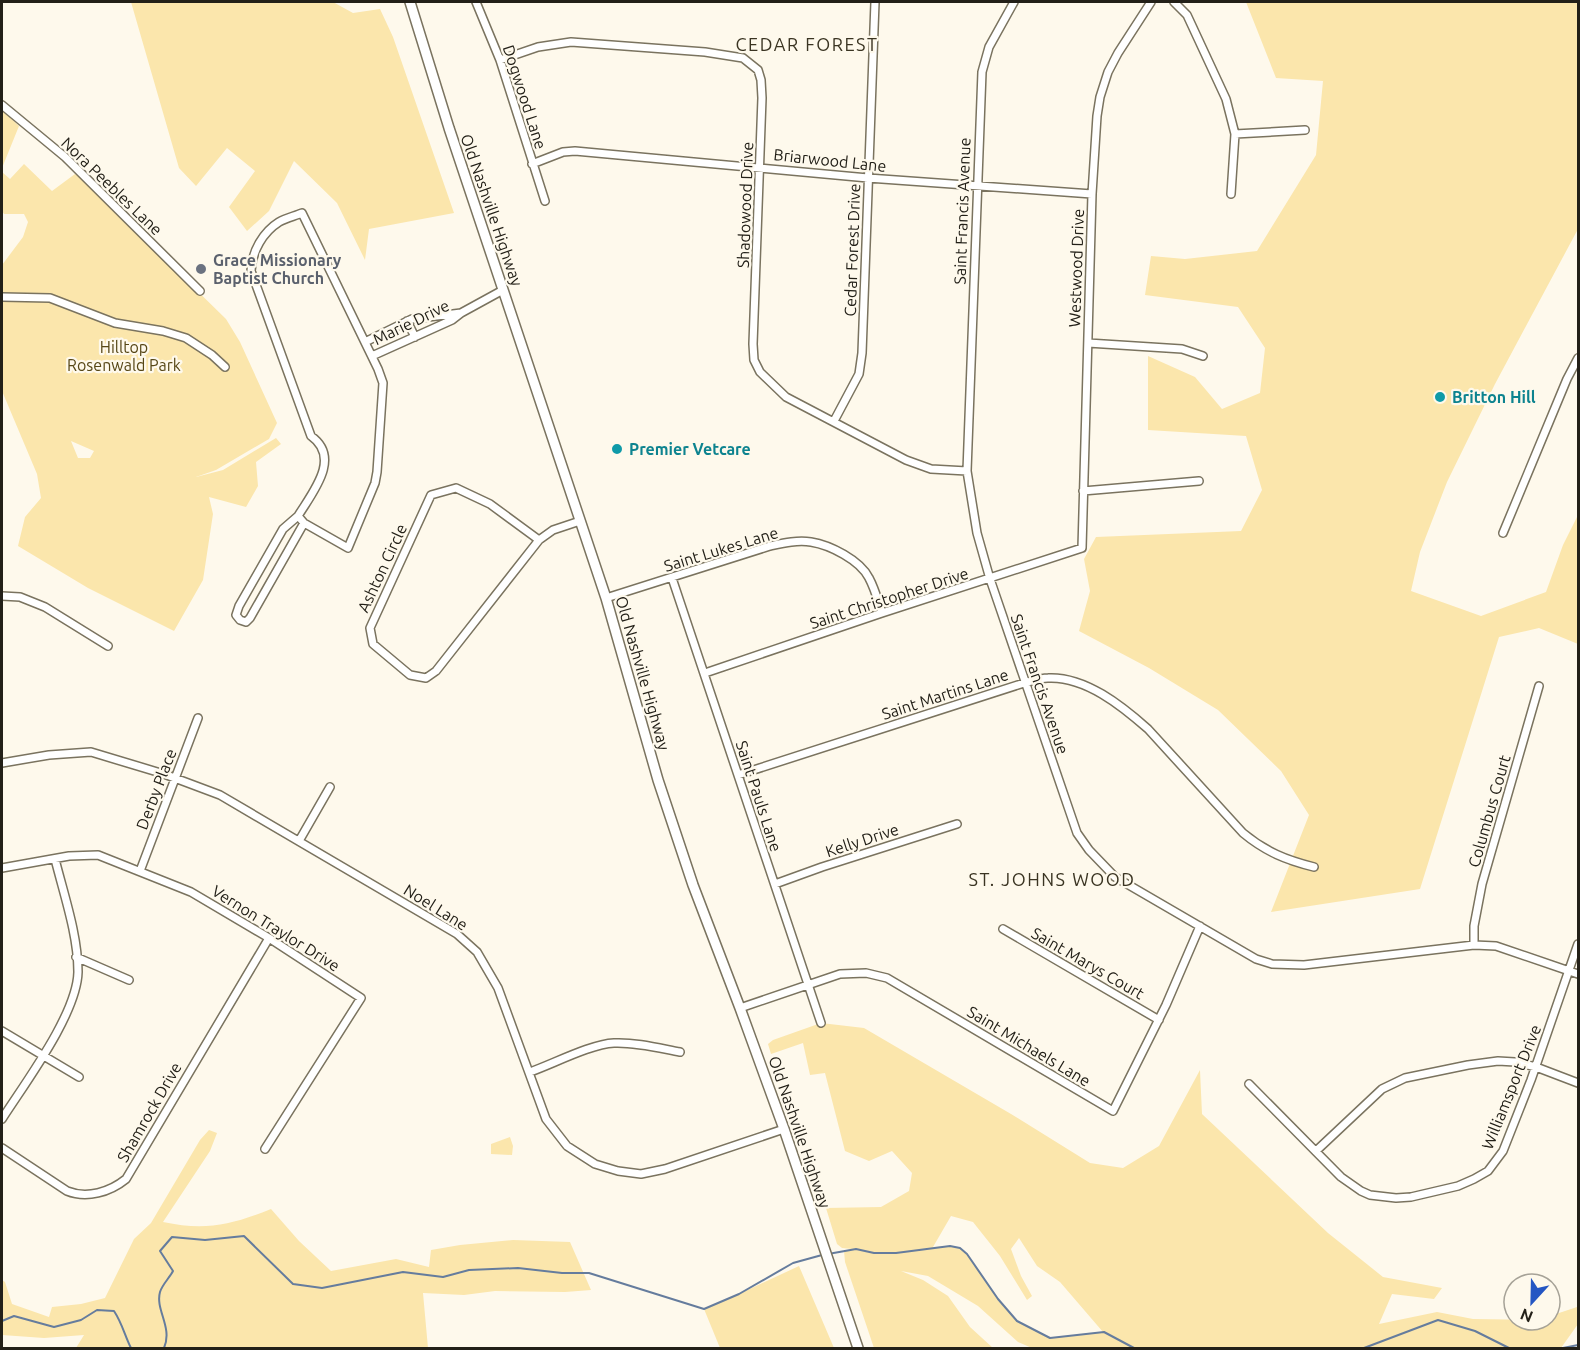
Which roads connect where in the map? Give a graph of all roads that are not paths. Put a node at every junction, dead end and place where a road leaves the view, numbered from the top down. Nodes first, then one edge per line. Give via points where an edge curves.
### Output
1 (476, 2) edge
2 (875, 2) edge
3 (1014, 2) edge
4 (1151, 2) edge
5 (1174, 2) edge
6 (413, 3) edge
7 (500, 60) junction
8 (2, 105) edge
9 (1305, 130) dead end
10 (1235, 134) junction
11 (532, 164) junction
12 (760, 166) junction
13 (868, 178) junction
14 (976, 186) junction
15 (1092, 194) junction
16 (1232, 194) dead end
17 (545, 201) dead end
18 (503, 290) junction
19 (200, 291) dead end
20 (2, 297) edge
21 (461, 313) junction
22 (407, 321) junction
23 (415, 337) junction
24 (365, 342) junction
25 (1088, 343) junction
26 (372, 356) junction
27 (1203, 356) dead end
28 (1578, 358) edge
29 (225, 367) dead end
30 (834, 421) junction
31 (967, 471) junction
32 (1199, 481) dead end
33 (1083, 491) junction
34 (298, 516) junction
35 (580, 521) junction
36 (304, 523) junction
37 (1503, 533) dead end
38 (540, 540) junction
39 (1082, 548) joint
40 (672, 578) junction
41 (990, 579) junction
42 (2, 596) edge
43 (606, 598) junction
44 (882, 613) junction
45 (108, 646) dead end
46 (705, 673) junction
47 (1024, 682) junction
48 (1539, 686) dead end
49 (198, 718) dead end
50 (2, 763) edge
51 (738, 776) junction
52 (174, 778) junction
53 (330, 787) dead end
54 (957, 824) dead end
55 (299, 841) junction
56 (55, 859) junction
57 (1314, 867) dead end
58 (2, 868) edge
59 (140, 871) junction
60 (775, 884) junction
61 (1200, 926) junction
62 (1004, 929) dead end
63 (269, 938) junction
64 (1578, 944) edge
65 (1474, 945) junction
66 (76, 957) junction
67 (1570, 971) junction
68 (1578, 974) edge
69 (129, 980) dead end
70 (808, 985) junction
71 (740, 1008) junction
72 (1159, 1020) junction
73 (821, 1023) dead end
74 (2, 1030) edge
75 (680, 1052) dead end
76 (42, 1056) junction
77 (1536, 1067) junction
78 (530, 1072) junction
79 (79, 1077) dead end
80 (1578, 1083) edge
81 (1249, 1084) dead end
82 (2, 1119) edge
83 (784, 1129) junction
84 (2, 1148) edge
85 (265, 1149) dead end
86 (1316, 1151) junction
87 (858, 1348) edge

1 - 7 street, Dogwood Lane
2 - 13 street, Cedar Forest Drive
3 - 14 street, Saint Francis Avenue via 988,47 982,72
4 - 15 street, Westwood Drive via 1118,53 1100,97
5 - 10 street via 1187,15 1216,75 1227,99
6 - 18 main road, Old Nashville Highway via 449,128
7 - 11 street, Dogwood Lane
7 - 12 street, Shadowood Drive via 538,47 571,42 743,57 758,70 761,80
8 - 19 street, Nora Peebles Lane via 65,157
9 - 10 street
10 - 16 street
11 - 12 street, Briarwood Lane via 574,151
11 - 17 street, Dogwood Lane
12 - 13 street, Briarwood Lane
12 - 30 street, Shadowood Drive via 754,360 778,391
13 - 14 street, Briarwood Lane
13 - 30 street, Cedar Forest Drive via 860,374
14 - 15 street, Briarwood Lane
14 - 31 street, Saint Francis Avenue
15 - 25 street, Westwood Drive
18 - 21 street, Marie Drive
18 - 35 main road, Old Nashville Highway
20 - 29 street via 50,298 115,323 186,338
21 - 22 street, Marie Drive
21 - 23 street, Marie Drive
22 - 23 street
22 - 24 street, Marie Drive
23 - 26 street, Marie Drive
24 - 26 street
24 - 34 street via 302,213 280,222 261,238 251,259 251,271 311,436 318,440 326,459 322,477
25 - 27 street via 1182,349
25 - 33 street, Westwood Drive
26 - 36 street via 383,383 375,483 348,548
28 - 37 street
30 - 31 street, Shadowood Drive via 900,458 944,471
31 - 41 street, Saint Francis Avenue via 977,533
32 - 33 street
33 - 39 street, Westwood Drive
34 - 36 street
34 - 36 street via 283,529 239,606 236,615 240,620 246,622 250,618
35 - 38 street, Ashton Circle via 553,530
35 - 43 main road, Old Nashville Highway
38 - 38 street, Ashton Circle via 436,671 426,678 410,675 373,644 370,628 431,495 456,488 490,504
39 - 41 street, Saint Christopher Drive
40 - 43 street, Saint Lukes Lane
40 - 44 street, Saint Lukes Lane via 770,546 813,542 856,563 869,576
40 - 46 street, Saint Pauls Lane
41 - 44 street, Saint Christopher Drive
41 - 47 street, Saint Francis Avenue
42 - 45 street via 20,597 45,607
43 - 71 main road, Old Nashville Highway via 689,875
44 - 46 street, Saint Christopher Drive
46 - 51 street, Saint Pauls Lane
47 - 51 street, Saint Martins Lane
47 - 57 street, Saint Martins Lane via 1069,680 1116,703 1149,729 1256,844 1283,859
47 - 61 street, Saint Francis Avenue via 1069,812 1089,850 1115,877
48 - 65 street, Columbus Court via 1482,884
49 - 52 street, Derby Place
50 - 52 street, Noel Lane via 91,752
51 - 60 street, Saint Pauls Lane
52 - 55 street, Noel Lane via 220,795
52 - 59 street, Derby Place
53 - 55 street
54 - 60 street, Kelly Drive
55 - 78 street, Noel Lane via 432,918 477,952 498,988
56 - 58 street, Vernon Traylor Drive
56 - 59 street, Vernon Traylor Drive via 98,855
56 - 66 street
59 - 63 street, Vernon Traylor Drive via 191,892
60 - 70 street, Saint Pauls Lane
61 - 65 street, Saint Francis Avenue via 1256,959 1288,966
61 - 72 street, Saint Michaels Lane
62 - 72 street, Saint Marys Court
63 - 84 street, Shamrock Drive via 126,1179 116,1187 76,1195
63 - 85 street, Vernon Traylor Drive via 361,998
64 - 67 street, Williamsport Drive
65 - 67 street, Saint Francis Avenue via 1508,948
66 - 69 street
66 - 76 street via 74,996
67 - 68 street, Saint Francis Avenue
67 - 77 street, Williamsport Drive
70 - 71 street, Saint Michaels Lane
70 - 72 street, Saint Michaels Lane via 840,974 866,973 887,978 1113,1111
70 - 73 street, Saint Pauls Lane
71 - 83 main road, Old Nashville Highway
74 - 76 street
75 - 78 street via 613,1043
76 - 79 street
76 - 82 street
77 - 80 street
77 - 86 street via 1498,1061 1405,1078 1382,1089
77 - 86 street, Williamsport Drive via 1503,1151 1488,1171 1458,1186 1411,1197 1370,1195 1341,1177
78 - 83 street, Noel Lane via 546,1119 567,1146 595,1164 618,1171 641,1174 665,1168
81 - 86 street, Williamsport Drive
83 - 87 main road, Old Nashville Highway

